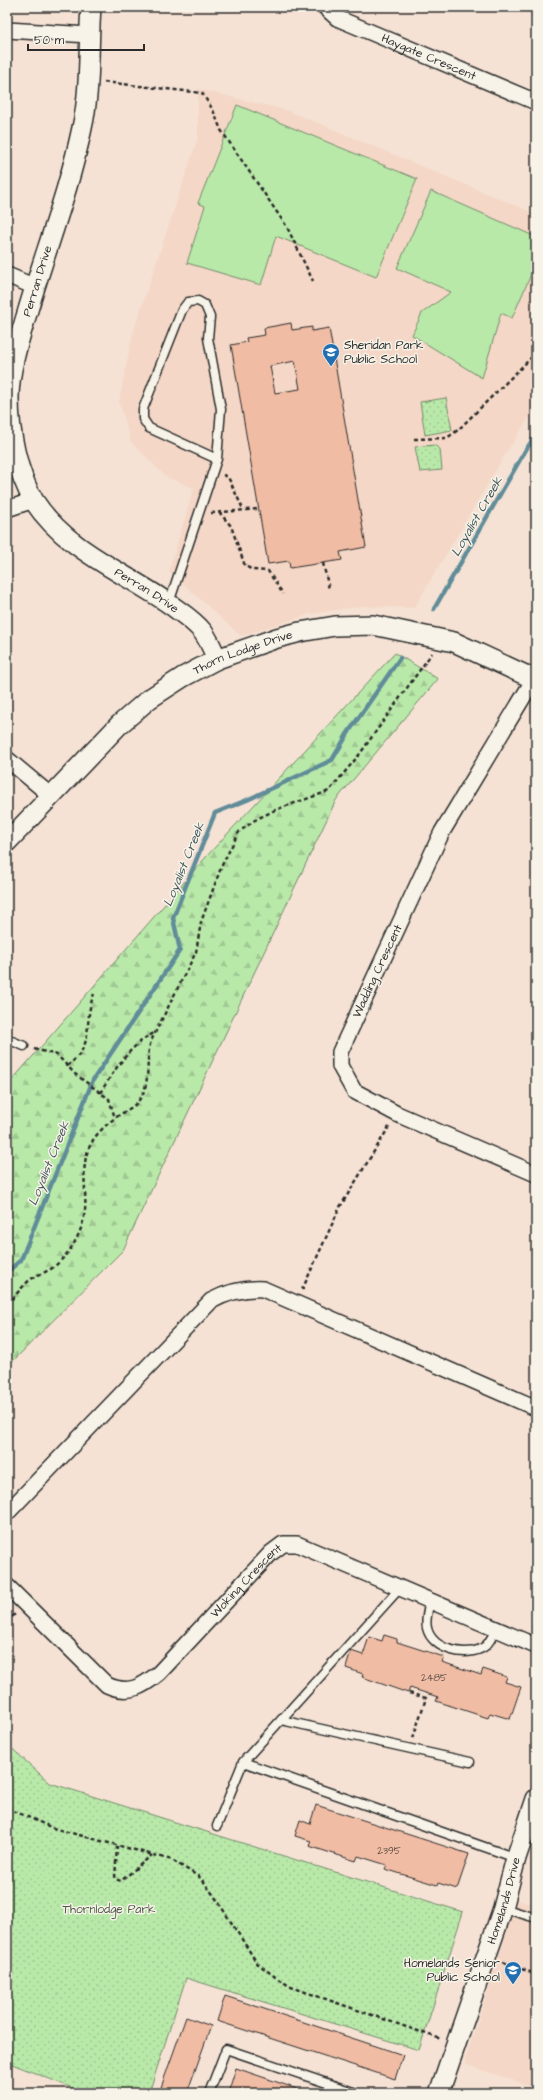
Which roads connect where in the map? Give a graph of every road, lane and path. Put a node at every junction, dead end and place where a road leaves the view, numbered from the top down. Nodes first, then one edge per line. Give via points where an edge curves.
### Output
1 (91, 7) edge
2 (326, 7) edge
3 (7, 30) edge
4 (89, 35) junction
5 (88, 80) junction
6 (536, 102) edge
7 (7, 275) edge
8 (313, 281) dead end
9 (35, 286) junction
10 (536, 353) edge
11 (414, 439) dead end
12 (217, 459) junction
13 (213, 470) junction
14 (34, 500) junction
15 (7, 509) edge
16 (258, 509) dead end
17 (243, 510) junction
18 (219, 512) junction
19 (198, 514) junction
20 (323, 563) dead end
21 (329, 589) dead end
22 (283, 594) dead end
23 (168, 603) junction
24 (442, 639) junction
25 (217, 659) junction
26 (535, 680) edge
27 (7, 759) edge
28 (50, 795) junction
29 (7, 842) edge
30 (94, 994) dead end
31 (156, 1032) junction
32 (7, 1039) edge
33 (24, 1046) joint
34 (67, 1066) junction
35 (100, 1093) junction
36 (397, 1114) junction
37 (115, 1118) junction
38 (536, 1174) edge
39 (296, 1303) junction
40 (7, 1304) edge
41 (536, 1408) edge
42 (7, 1513) edge
43 (7, 1586) edge
44 (400, 1588) junction
45 (430, 1601) junction
46 (496, 1629) junction
47 (536, 1646) edge
48 (410, 1693) dead end
49 (281, 1720) junction
50 (410, 1748) junction
51 (243, 1762) junction
52 (470, 1762) dead end
53 (536, 1799) edge
54 (7, 1808) edge
55 (217, 1826) dead end
56 (118, 1846) junction
57 (152, 1855) junction
58 (516, 1858) junction
59 (503, 1908) junction
60 (536, 1918) edge
61 (486, 1956) junction
62 (536, 1974) edge
63 (456, 2044) junction
64 (209, 2093) edge
65 (356, 2093) edge
66 (439, 2093) edge

1 - 4 street, Perran Drive
2 - 6 street, Haygate Crescent via 337,18
3 - 4 street
4 - 5 street, Perran Drive
5 - 8 path via 202,93 213,110 221,130 287,228
5 - 9 street, Perran Drive via 83,126 69,183
7 - 9 street
9 - 14 street, Perran Drive via 14,364 9,398 20,468
10 - 11 path via 447,438
12 - 12 lane via 221,409 208,338 210,317 205,305 198,301 188,302 182,310 143,409 143,419 148,428
12 - 13 lane
13 - 17 path via 228,477
13 - 19 lane
14 - 15 street
14 - 23 street, Perran Drive via 58,530 85,552
16 - 17 path
17 - 18 path
18 - 19 path
18 - 22 path via 231,526 245,566 253,570 268,571
19 - 23 lane
20 - 21 path
23 - 25 street, Perran Drive via 185,614 204,632
24 - 25 street, Thorn Lodge Drive via 373,624 335,626 276,638
24 - 26 street, Thorn Lodge Drive via 454,642
24 - 31 path via 359,755 329,791 275,810 239,832 222,865 201,922 196,952
25 - 28 street, Thorn Lodge Drive via 149,699 119,725
26 - 36 street, Wadding Crescent via 442,832 340,1052 340,1066 354,1091
27 - 28 street
28 - 29 street, Thorn Lodge Drive
30 - 34 path via 88,1008 87,1039 78,1057
31 - 35 path via 145,1037 128,1053
31 - 37 path via 147,1055 147,1077 142,1096 135,1106
32 - 33 lane
33 - 34 path via 57,1055
34 - 35 path
35 - 37 path via 109,1099
36 - 38 street, Wadding Crescent
36 - 39 path via 340,1207
37 - 40 path via 93,1141 86,1157 83,1170 85,1209 82,1226 74,1244 56,1266 30,1280
39 - 41 street
39 - 42 street via 264,1289 246,1288 223,1294 211,1301
43 - 44 street, Woking Crescent via 107,1685 119,1690 142,1687 159,1673 271,1553 283,1544 297,1544
44 - 45 street, Woking Crescent
44 - 49 lane
45 - 46 street, Woking Crescent
45 - 46 lane via 427,1628 433,1640 440,1646 460,1652 478,1649 488,1644
46 - 47 street, Woking Crescent
48 - 50 path via 426,1698
49 - 50 lane
49 - 51 lane
50 - 52 lane
51 - 55 lane
51 - 58 lane
53 - 58 street, Homelands Drive
54 - 56 path via 53,1828
56 - 57 path
56 - 57 path via 114,1879 121,1880
57 - 63 path via 172,1860 201,1878 257,1963 278,1980 291,1987
58 - 59 street, Homelands Drive
59 - 60 lane
59 - 61 street, Homelands Drive
61 - 62 path
61 - 63 street, Homelands Drive
63 - 66 street, Homelands Drive
64 - 65 lane via 226,2049

